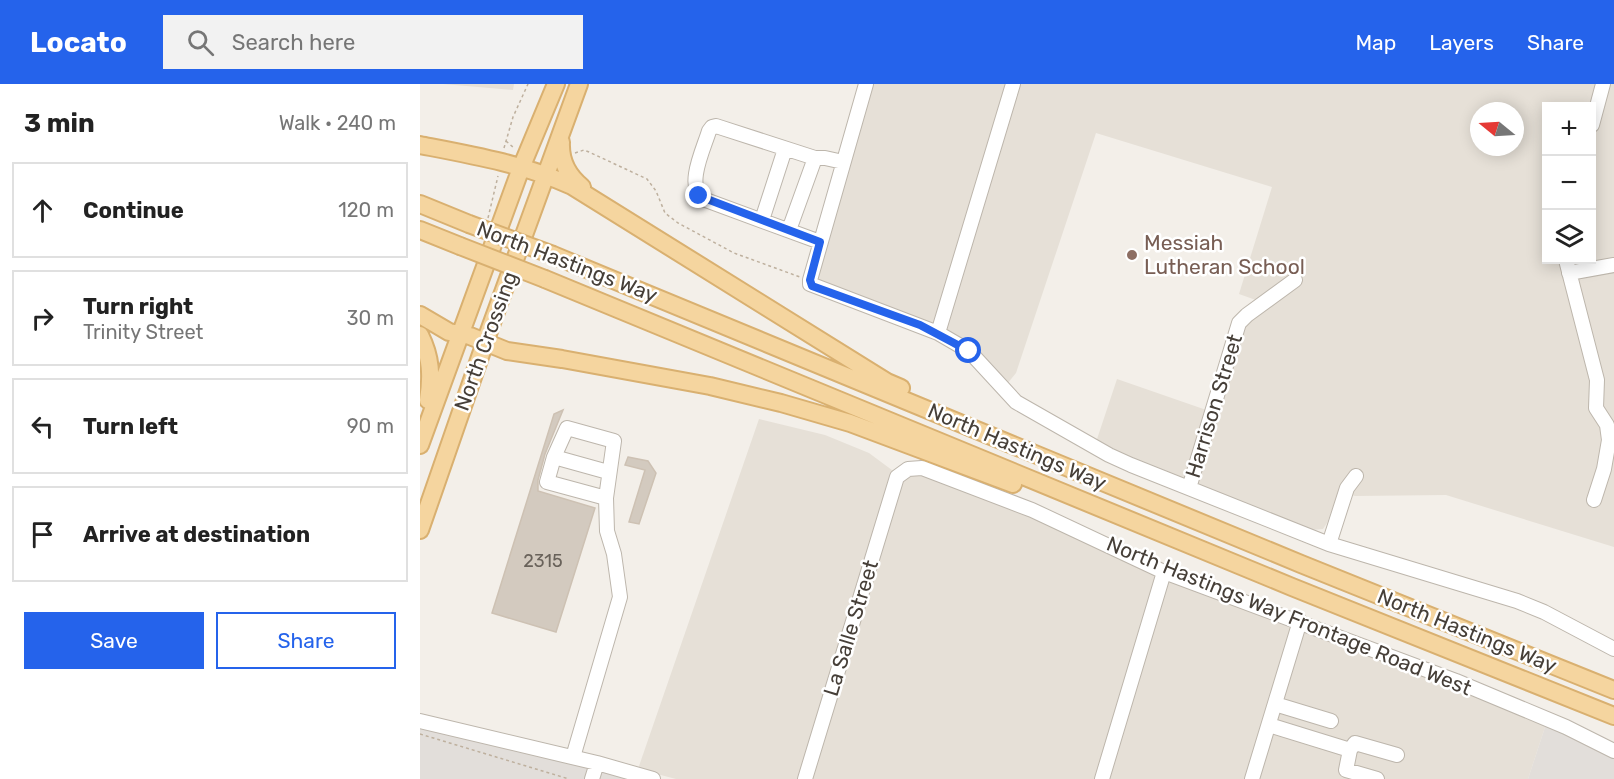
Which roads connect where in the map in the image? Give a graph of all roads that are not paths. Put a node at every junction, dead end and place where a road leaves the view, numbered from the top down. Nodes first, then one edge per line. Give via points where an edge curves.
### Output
1 (556, 84) edge
2 (579, 84) edge
3 (866, 84) edge
4 (1013, 84) edge
5 (1603, 84) edge
6 (1596, 110) edge
7 (561, 133) junction
8 (420, 145) edge
9 (785, 149) junction
10 (815, 158) junction
11 (843, 162) junction
12 (521, 168) junction
13 (546, 174) junction
14 (420, 204) edge
15 (603, 205) junction
16 (762, 220) junction
17 (420, 230) edge
18 (789, 231) junction
19 (820, 242) junction
20 (1614, 265) edge
21 (1567, 266) edge
22 (1295, 280) dead end
23 (420, 315) edge
24 (938, 333) junction
25 (460, 334) junction
26 (420, 335) edge
27 (485, 343) junction
28 (421, 442) edge
29 (554, 457) junction
30 (608, 472) junction
31 (1356, 476) dead end
32 (897, 477) joint
33 (1102, 483) junction
34 (1189, 488) junction
35 (606, 498) junction
36 (1594, 500) dead end
37 (420, 530) edge
38 (1329, 544) junction
39 (1164, 572) junction
40 (1292, 587) junction
41 (1300, 621) junction
42 (1614, 649) edge
43 (1614, 690) edge
44 (1275, 704) junction
45 (1614, 716) edge
46 (420, 721) edge
47 (1331, 721) dead end
48 (1269, 725) junction
49 (1350, 750) junction
50 (1614, 751) edge
51 (1397, 754) dead end
52 (573, 757) junction
53 (597, 763) junction
54 (592, 779) edge
55 (653, 779) edge
56 (805, 779) edge
57 (1102, 779) edge
58 (1252, 779) edge
59 (1377, 779) edge

1 - 12 main road, North Crossing
2 - 7 main road, North Crossing
3 - 11 street
4 - 24 street
5 - 6 street
7 - 13 main road, North Crossing
7 - 15 main road via 561,156 569,174
8 - 12 main road
9 - 10 street
9 - 16 street
9 - 16 street via 716,126 709,131 695,176 699,196
10 - 11 street
10 - 18 street
11 - 19 street
12 - 13 main road
12 - 25 main road, North Crossing
13 - 15 main road
13 - 27 main road, North Crossing
14 - 33 main road, North Hastings Way, bridge via 553,255
15 - 33 main road via 887,382
16 - 18 street
17 - 40 main road, North Hastings Way, bridge
18 - 19 street
19 - 24 street via 810,280 812,286
20 - 21 street
21 - 36 street via 1597,380 1596,408 1607,425 1609,440
22 - 34 street, Harrison Street via 1239,323
23 - 25 main road
24 - 34 street via 969,351 1001,388 1029,410 1109,455
25 - 27 main road
25 - 28 main road, North Crossing
26 - 28 main road via 431,365
27 - 37 main road, North Crossing
27 - 40 main road via 507,351 710,386 849,423
29 - 30 street
29 - 30 street via 567,428 614,441
29 - 35 street via 547,482
30 - 35 street
31 - 38 street via 1347,488
32 - 39 street, North Hastings Way Frontage Road West via 908,469 922,468 1032,510
32 - 56 street, La Salle Street
33 - 43 main road, North Hastings Way
34 - 38 street
35 - 52 street via 607,531 620,597
38 - 42 street via 1518,601
39 - 41 street, North Hastings Way Frontage Road West
39 - 57 street
40 - 45 main road, North Hastings Way
41 - 44 street
41 - 50 street, North Hastings Way Frontage Road West via 1467,686
44 - 47 street
44 - 48 street
46 - 52 street
48 - 49 street
48 - 58 street
49 - 51 street via 1355,743
49 - 59 street via 1346,770
52 - 53 street
53 - 54 street
53 - 55 street

